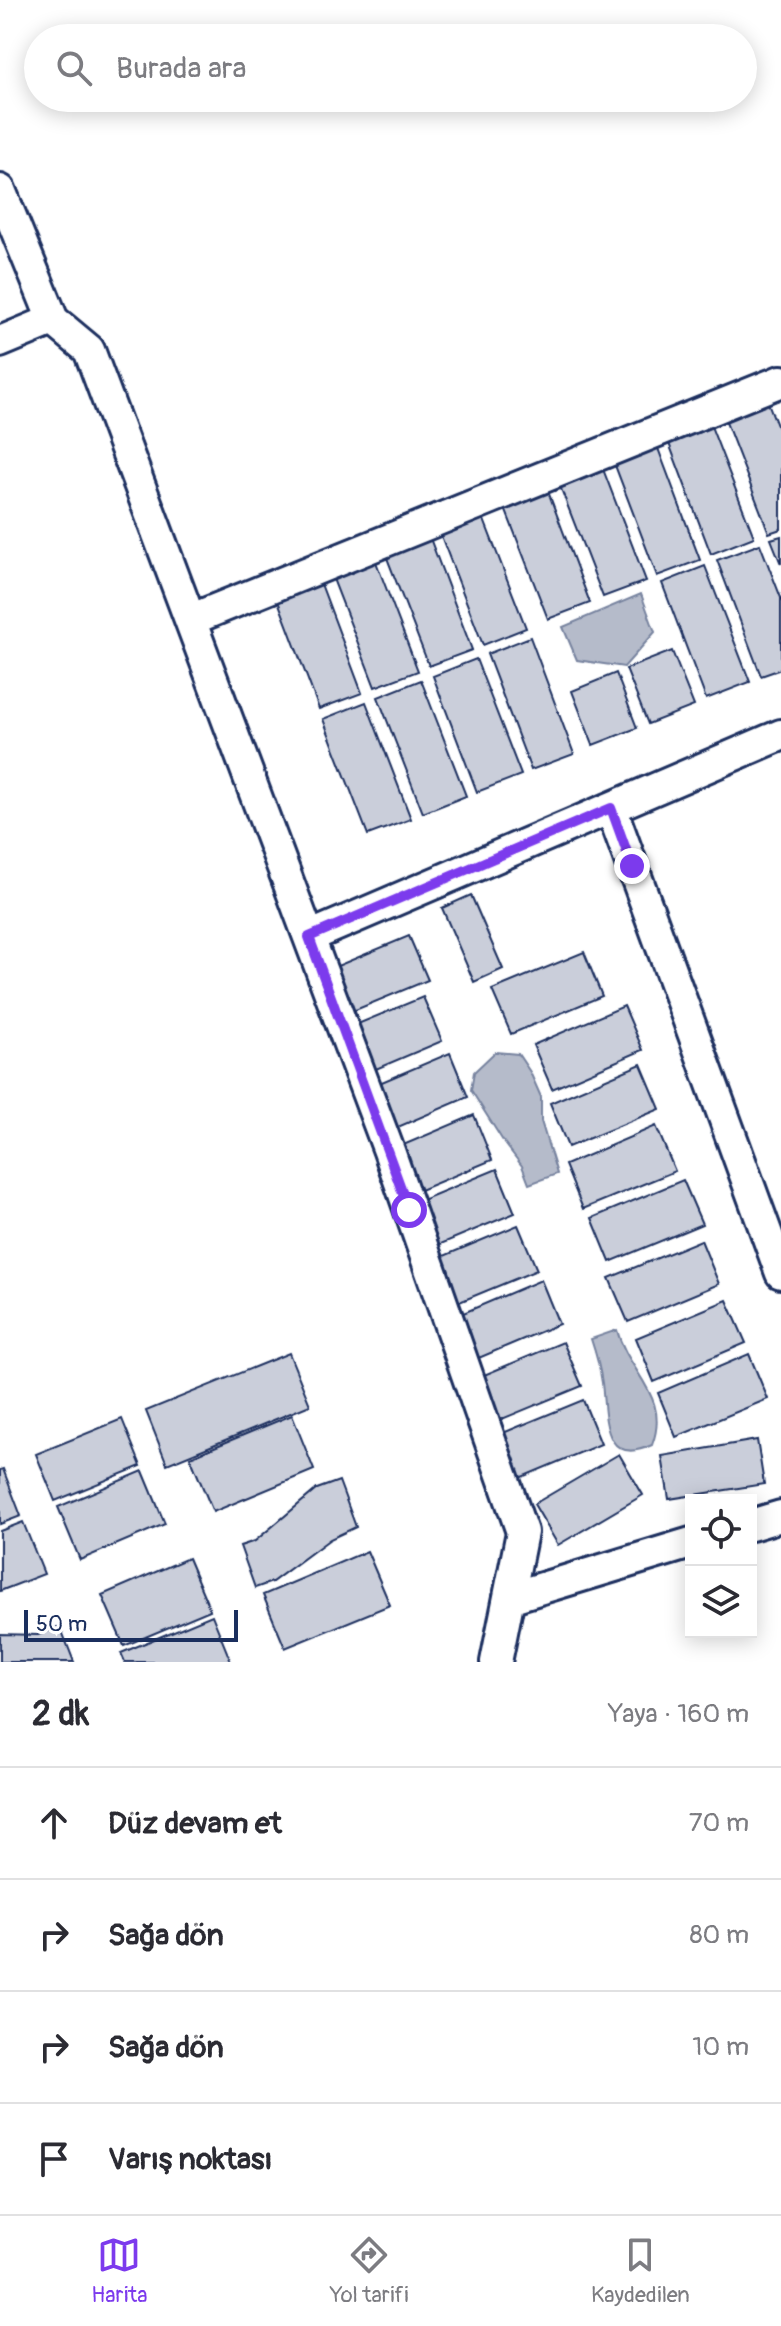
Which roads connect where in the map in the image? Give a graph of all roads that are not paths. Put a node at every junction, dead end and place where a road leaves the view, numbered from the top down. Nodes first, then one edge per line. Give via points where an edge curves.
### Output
1 (0, 190) edge
2 (53, 320) junction
3 (0, 342) edge
4 (781, 381) edge
5 (190, 620) junction
6 (781, 735) edge
7 (611, 808) junction
8 (309, 937) junction
9 (781, 1273) edge
10 (781, 1516) edge
11 (757, 1523) edge
12 (685, 1545) edge
13 (509, 1598) junction
14 (496, 1662) edge

1 - 2 street
2 - 3 street
2 - 5 street via 89,350
4 - 5 street
5 - 8 street
6 - 7 street
7 - 8 street
7 - 9 street
8 - 13 street via 522,1532
10 - 11 street
12 - 13 street
13 - 14 street

